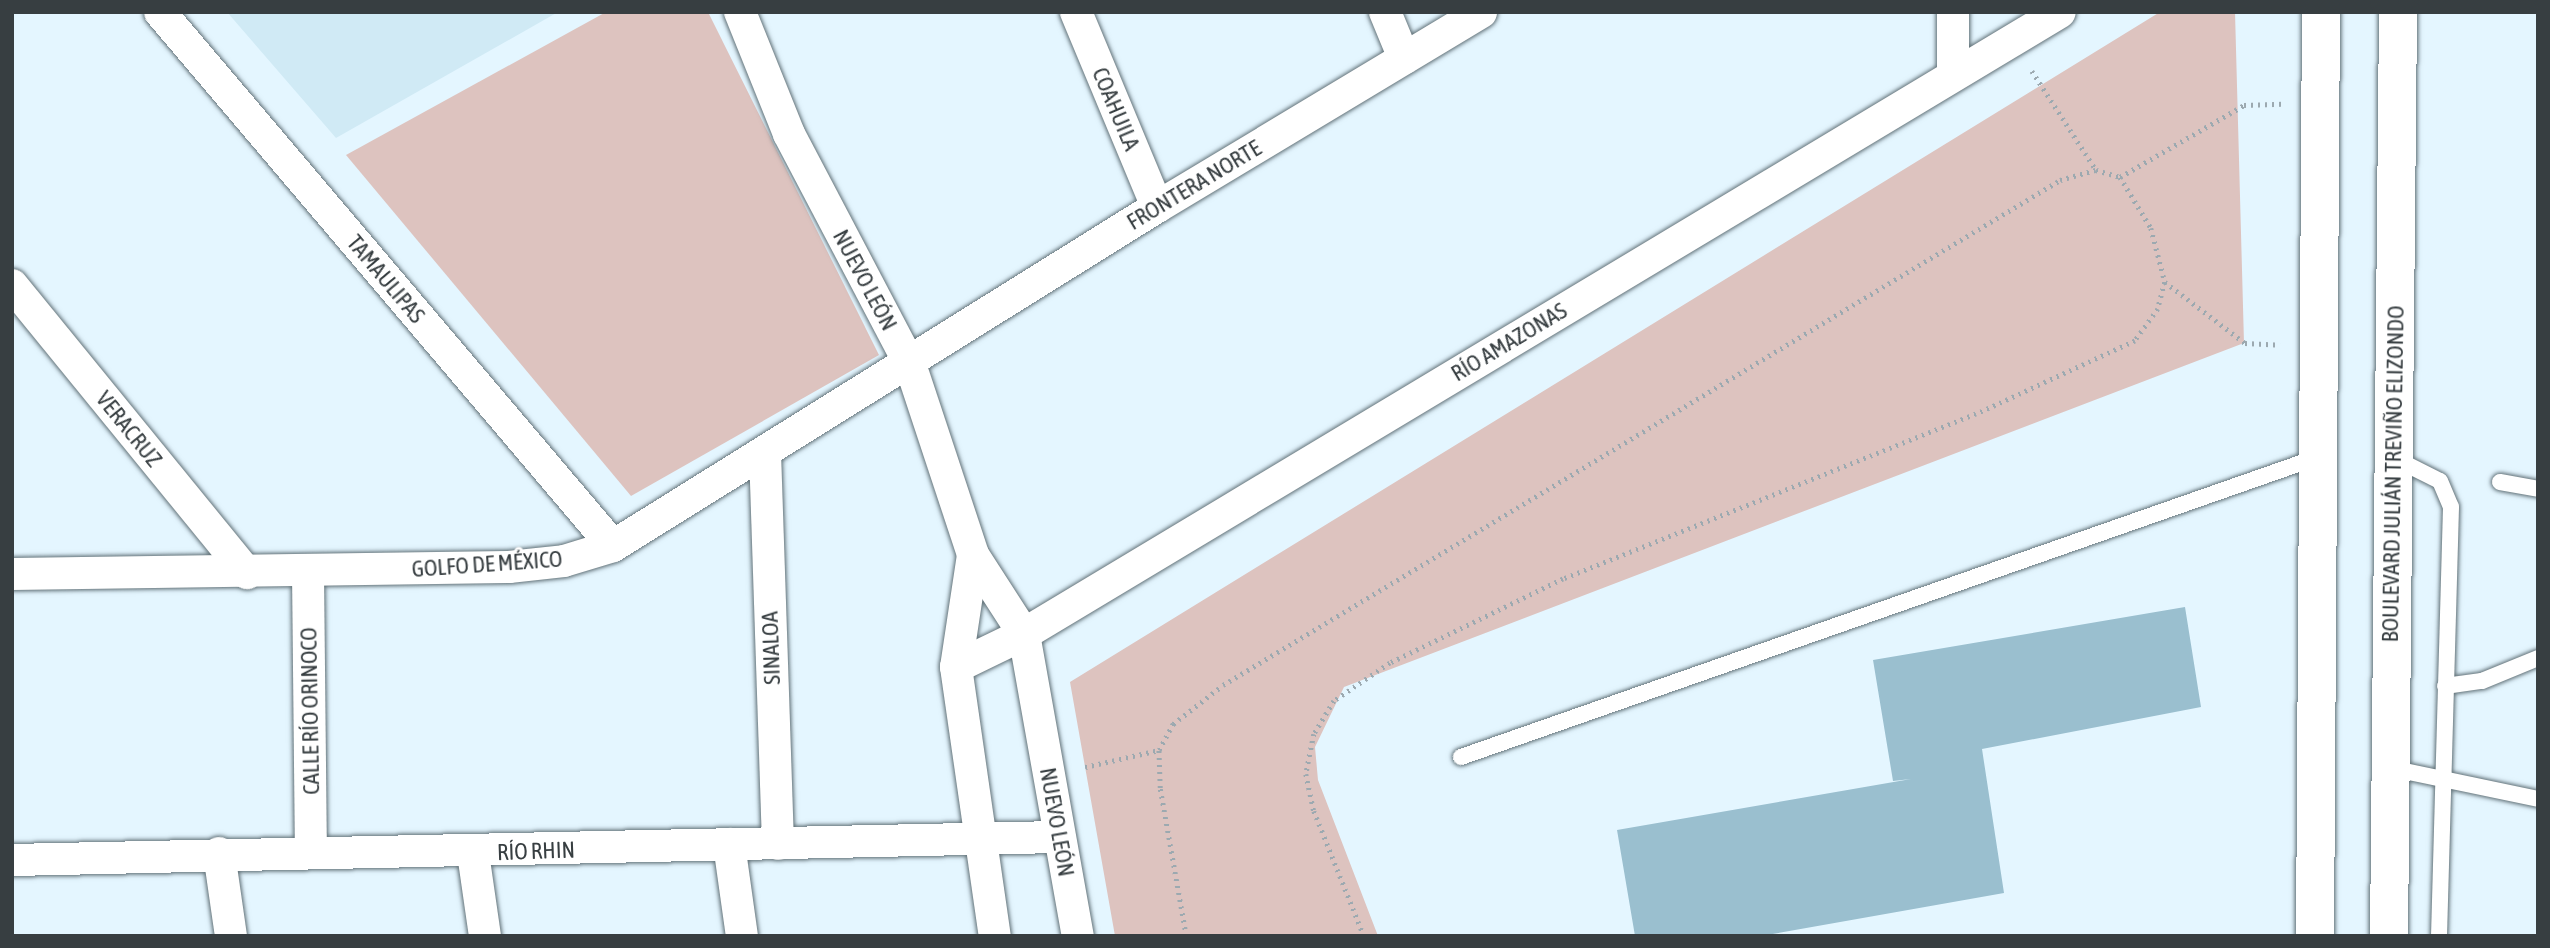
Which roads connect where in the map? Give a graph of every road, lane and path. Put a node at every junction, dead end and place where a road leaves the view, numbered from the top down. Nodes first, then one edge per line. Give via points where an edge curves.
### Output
1 (160, 12) edge
2 (740, 12) edge
3 (1076, 12) edge
4 (1385, 12) edge
5 (1481, 12) edge
6 (1953, 12) edge
7 (2060, 12) edge
8 (2322, 12) edge
9 (2398, 12) edge
10 (2012, 40) junction
11 (1404, 58) junction
12 (1953, 75) junction
13 (2321, 102) junction
14 (2096, 170) junction
15 (2120, 177) junction
16 (1157, 206) junction
17 (2165, 282) junction
18 (12, 285) edge
19 (2319, 347) junction
20 (910, 365) junction
21 (765, 453) junction
22 (2318, 457) junction
23 (2392, 457) junction
24 (2500, 482) dead end
25 (2538, 489) edge
26 (612, 546) junction
27 (973, 555) junction
28 (308, 572) junction
29 (247, 573) junction
30 (12, 574) edge
31 (1024, 634) junction
32 (2538, 659) edge
33 (957, 667) junction
34 (2445, 686) junction
35 (1159, 750) junction
36 (1461, 757) dead end
37 (2390, 768) junction
38 (1048, 775) junction
39 (2443, 782) junction
40 (2538, 799) edge
41 (1059, 837) junction
42 (979, 841) junction
43 (729, 844) junction
44 (778, 844) junction
45 (311, 850) junction
46 (219, 853) junction
47 (473, 853) junction
48 (12, 860) edge
49 (232, 936) edge
50 (485, 936) edge
51 (742, 936) edge
52 (995, 936) edge
53 (1078, 936) edge
54 (1186, 936) edge
55 (1364, 936) edge
56 (2315, 936) edge
57 (2389, 936) edge
58 (2440, 936) edge

1 - 26 street, TAMAULIPAS
2 - 20 street, NUEVO LEÓN via 789,134
3 - 16 street, COAHUILA
4 - 11 street
5 - 11 street, FRONTERA NORTE
6 - 12 street
7 - 10 street, RÍO AMAZONAS
8 - 13 street
9 - 23 street, BOULEVARD JULIÁN TREVIÑO ELIZONDO
10 - 12 street, RÍO AMAZONAS
10 - 14 path
11 - 16 street, FRONTERA NORTE
12 - 31 street, RÍO AMAZONAS
13 - 15 path via 2244,105
13 - 19 street
14 - 15 path
14 - 35 path via 2060,180 1223,685 1173,724
15 - 17 path via 2151,228
16 - 20 street, FRONTERA NORTE
17 - 19 path via 2245,343
17 - 55 path via 2158,309 2135,341 1976,414 1563,579 1390,663 1334,701 1314,734 1306,774 1314,811
18 - 29 street, VERACRUZ
19 - 22 street
20 - 21 street, GOLFO DE MÉXICO
20 - 27 street, NUEVO LEÓN
21 - 26 street, GOLFO DE MÉXICO
21 - 44 street, SINALOA
22 - 36 lane
22 - 56 street
23 - 34 lane via 2440,481 2451,506
23 - 37 street, BOULEVARD JULIÁN TREVIÑO ELIZONDO
24 - 25 lane
26 - 28 street, GOLFO DE MÉXICO via 564,561 509,567
27 - 31 street, NUEVO LEÓN
27 - 33 street, NUEVO LEÓN
28 - 29 street, GOLFO DE MÉXICO
28 - 45 street, CALLE RÍO ORINOCO
29 - 30 street, GOLFO DE MÉXICO
31 - 33 street, RÍO AMAZONAS
31 - 38 street, NUEVO LEÓN
32 - 34 lane via 2482,681
33 - 42 street, NUEVO LEÓN
34 - 39 lane
35 - 38 path
35 - 54 path via 1160,788
37 - 39 lane
37 - 57 street, BOULEVARD JULIÁN TREVIÑO ELIZONDO
38 - 41 street, NUEVO LEÓN
39 - 40 lane
39 - 58 lane
41 - 42 street, RÍO RHIN
41 - 53 street, NUEVO LEÓN
42 - 44 street, RÍO RHIN
42 - 52 street, NUEVO LEÓN
43 - 44 street, RÍO RHIN
43 - 47 street, RÍO RHIN
43 - 51 street
45 - 46 street, RÍO RHIN
45 - 47 street, RÍO RHIN
46 - 48 street, RÍO RHIN
46 - 49 street
47 - 50 street

